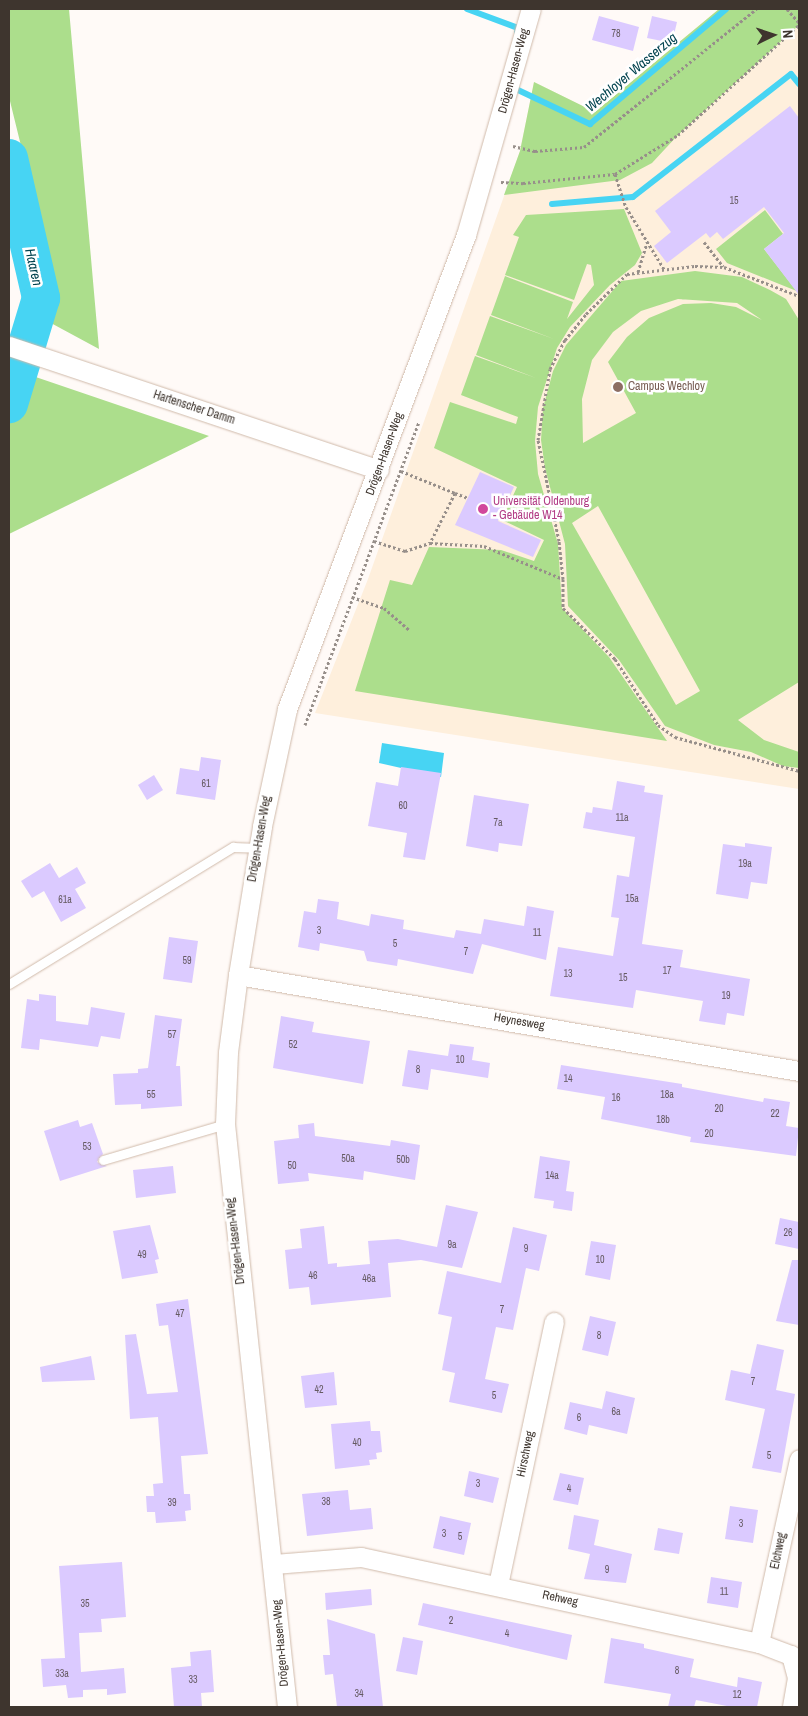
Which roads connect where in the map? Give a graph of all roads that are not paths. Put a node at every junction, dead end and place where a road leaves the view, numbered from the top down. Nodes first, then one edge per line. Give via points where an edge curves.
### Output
1 (531, 9) edge
2 (9, 346) edge
3 (379, 470) junction
4 (258, 848) junction
5 (238, 974) junction
6 (9, 984) edge
7 (799, 1071) edge
8 (225, 1124) junction
9 (103, 1160) dead end
10 (554, 1322) dead end
11 (799, 1460) edge
12 (274, 1564) junction
13 (498, 1585) junction
14 (758, 1643) junction
15 (287, 1707) edge
16 (792, 1707) edge

1 - 3 street, Drögen-Hasen-Weg via 485,177
2 - 3 street, Hartenscher Damm
3 - 4 street, Drögen-Hasen-Weg via 287,709
4 - 5 street, Drögen-Hasen-Weg
4 - 6 lane via 233,847
5 - 7 street, Heynesweg
5 - 8 street, Drögen-Hasen-Weg via 228,1052
8 - 9 lane
8 - 12 street, Drögen-Hasen-Weg via 229,1185
10 - 13 street, Hirschweg
11 - 14 street, Elchweg
12 - 13 street, Rehweg via 361,1557
12 - 15 street, Drögen-Hasen-Weg
13 - 14 street, Rehweg
14 - 16 street, Rehweg via 790,1655 797,1678

